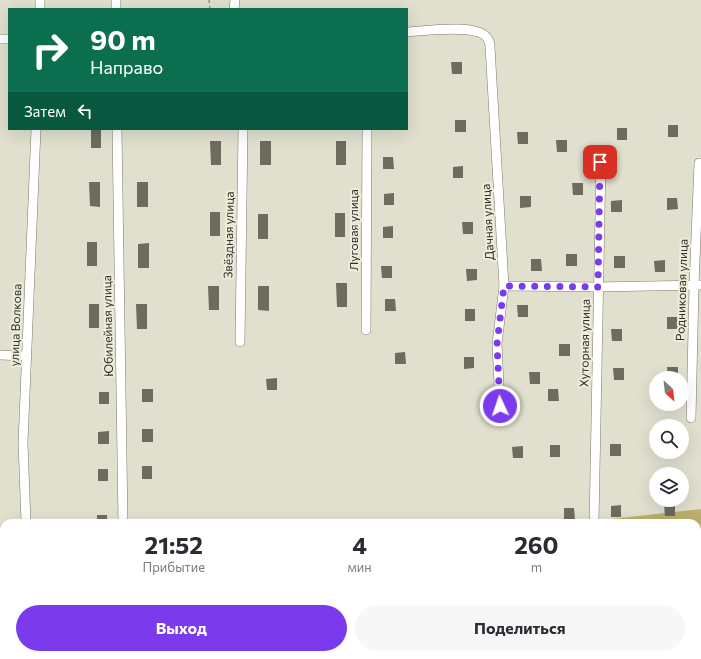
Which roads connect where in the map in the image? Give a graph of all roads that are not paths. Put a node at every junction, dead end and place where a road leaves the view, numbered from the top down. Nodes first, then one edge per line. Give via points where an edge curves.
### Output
1 (408, 32) edge
2 (36, 130) edge
3 (118, 130) edge
4 (243, 130) edge
5 (367, 130) edge
6 (600, 162) dead end
7 (699, 163) dead end
8 (698, 285) edge
9 (504, 286) junction
10 (598, 287) junction
11 (366, 330) dead end
12 (240, 342) dead end
13 (0, 355) edge
14 (27, 356) junction
15 (500, 406) dead end
16 (691, 418) dead end
17 (26, 519) edge
18 (123, 519) edge
19 (594, 519) edge

1 - 9 street, Дачная улица via 462,29 477,31 487,37 490,47
2 - 14 street, улица Волкова
3 - 18 street, Юбилейная улица
4 - 12 street, Звёздная улица
5 - 11 street, Луговая улица
6 - 10 street, Хуторная улица
7 - 8 street, Родниковая улица
8 - 10 street
8 - 16 street, Родниковая улица
9 - 10 street
9 - 15 street, Дачная улица via 497,344
10 - 19 street, Хуторная улица
13 - 14 street
14 - 17 street, улица Волкова via 23,443

